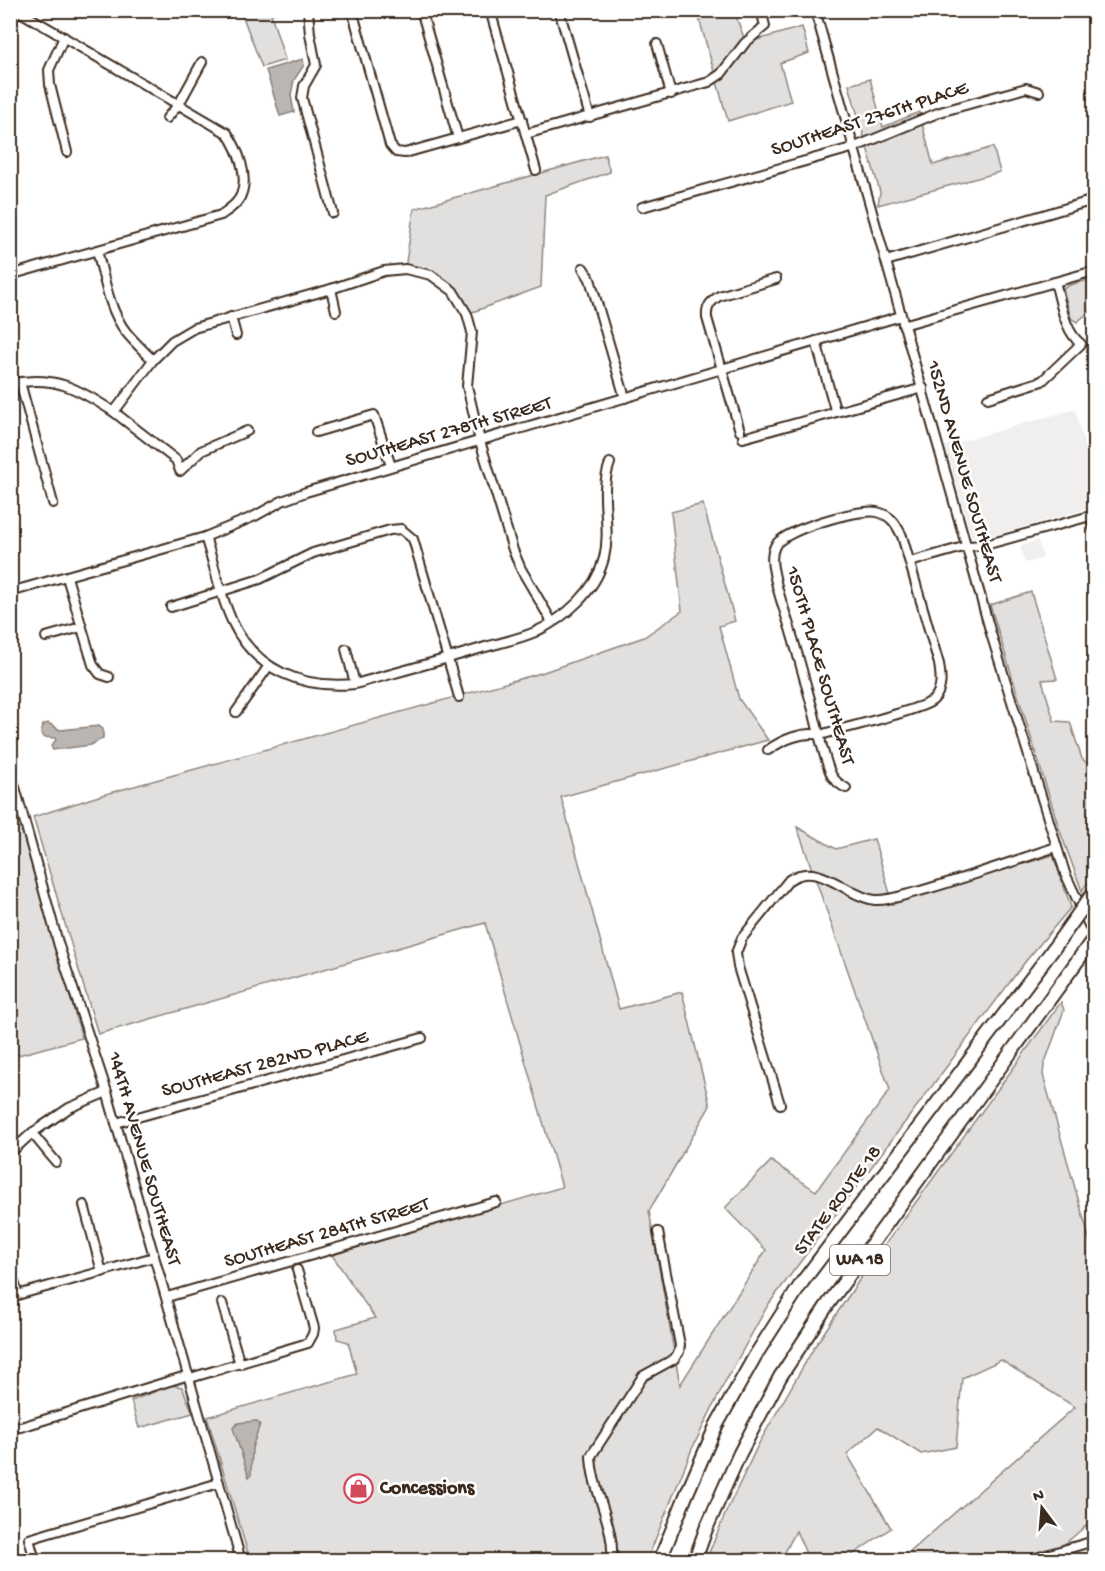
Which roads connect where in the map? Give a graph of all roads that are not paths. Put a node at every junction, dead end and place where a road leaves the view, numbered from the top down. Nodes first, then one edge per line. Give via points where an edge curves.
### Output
1 (17, 10) edge
2 (308, 10) edge
3 (352, 10) edge
4 (422, 10) edge
5 (490, 10) edge
6 (560, 10) edge
7 (761, 10) edge
8 (815, 10) edge
9 (64, 37) junction
10 (657, 44) dead end
11 (202, 62) dead end
12 (1039, 92) dead end
13 (671, 94) junction
14 (179, 104) junction
15 (590, 117) junction
16 (167, 118) dead end
17 (522, 120) junction
18 (526, 134) junction
19 (458, 138) junction
20 (855, 147) junction
21 (67, 152) dead end
22 (536, 170) dead end
23 (1095, 200) edge
24 (642, 207) dead end
25 (333, 213) dead end
26 (97, 250) junction
27 (886, 261) junction
28 (583, 268) dead end
29 (1095, 271) edge
30 (10, 275) edge
31 (776, 279) dead end
32 (1055, 282) junction
33 (331, 289) junction
34 (336, 311) dead end
35 (901, 316) junction
36 (231, 317) junction
37 (903, 325) junction
38 (236, 335) dead end
39 (816, 341) junction
40 (153, 360) junction
41 (721, 369) junction
42 (20, 382) junction
43 (10, 384) edge
44 (923, 388) junction
45 (625, 398) junction
46 (988, 398) dead end
47 (834, 406) dead end
48 (114, 412) junction
49 (247, 431) dead end
50 (316, 432) dead end
51 (480, 441) junction
52 (610, 463) dead end
53 (391, 466) junction
54 (53, 503) dead end
55 (1093, 515) edge
56 (1095, 528) edge
57 (205, 537) junction
58 (967, 546) junction
59 (910, 562) junction
60 (67, 577) junction
61 (10, 592) edge
62 (223, 592) junction
63 (171, 607) dead end
64 (552, 622) junction
65 (81, 627) junction
66 (46, 636) dead end
67 (346, 649) dead end
68 (447, 658) junction
69 (268, 667) junction
70 (109, 677) dead end
71 (355, 684) junction
72 (459, 697) dead end
73 (236, 712) dead end
74 (820, 735) junction
75 (768, 750) dead end
76 (10, 769) edge
77 (846, 788) dead end
78 (1056, 847) junction
79 (1095, 892) edge
80 (1095, 937) edge
81 (422, 1038) dead end
82 (107, 1092) junction
83 (780, 1104) dead end
84 (116, 1123) junction
85 (32, 1134) junction
86 (10, 1153) edge
87 (56, 1162) dead end
88 (496, 1202) dead end
89 (84, 1205) dead end
90 (658, 1232) dead end
91 (154, 1257) junction
92 (10, 1269) edge
93 (297, 1270) dead end
94 (102, 1272) junction
95 (14, 1296) edge
96 (167, 1297) junction
97 (222, 1303) dead end
98 (240, 1364) junction
99 (189, 1377) junction
100 (10, 1426) edge
101 (219, 1483) junction
102 (1095, 1541) edge
103 (34, 1560) edge
104 (241, 1560) edge
105 (612, 1560) edge
106 (660, 1560) edge
107 (695, 1560) edge
108 (1029, 1560) edge

1 - 9 street
2 - 25 street via 316,65 302,98
3 - 19 street via 390,146 405,153
4 - 19 street
5 - 17 street
6 - 15 street
7 - 13 street via 765,26 745,43 721,74
8 - 20 street, 152ND AVENUE SOUTHEAST
9 - 14 street
9 - 21 street via 50,70 50,86
10 - 13 street
11 - 14 street
12 - 20 street, SOUTHEAST 276TH PLACE via 1026,88 940,112
13 - 15 street
14 - 16 street
14 - 26 street via 227,133 238,152 244,180 241,196 221,215
15 - 18 street
17 - 18 street
17 - 19 street
18 - 22 street
20 - 24 street, SOUTHEAST 276TH PLACE
20 - 27 street, 152ND AVENUE SOUTHEAST
23 - 27 street
26 - 30 street
26 - 40 street via 118,319
27 - 35 street, 152ND AVENUE SOUTHEAST
28 - 45 street via 590,279
29 - 32 street
31 - 41 street via 719,296 706,309
32 - 37 street
32 - 46 street via 1070,330 1081,344 1042,381
33 - 34 street
33 - 36 street
33 - 51 street via 384,271 405,269 431,275 446,284 459,299 472,332 466,386
35 - 37 street, 152ND AVENUE SOUTHEAST
35 - 39 street, SOUTHEAST 278TH STREET
36 - 38 street
36 - 40 street via 194,328 172,341
37 - 44 street, 152ND AVENUE SOUTHEAST
39 - 41 street, SOUTHEAST 278TH STREET
39 - 47 street
40 - 48 street
41 - 44 street via 741,434
41 - 45 street, SOUTHEAST 278TH STREET
42 - 43 street
42 - 48 street via 51,382 80,389
42 - 54 street
44 - 58 street, 152ND AVENUE SOUTHEAST
45 - 51 street, SOUTHEAST 278TH STREET
48 - 49 street via 176,460 180,471 201,451
50 - 53 street via 374,415
51 - 53 street, SOUTHEAST 278TH STREET
51 - 64 street via 513,550
52 - 64 street via 603,492 607,531 597,578 572,607
53 - 57 street, SOUTHEAST 278TH STREET via 282,501
55 - 56 street
55 - 58 street via 985,545
57 - 60 street, SOUTHEAST 278TH STREET
57 - 62 street
58 - 59 street
58 - 78 street, 152ND AVENUE SOUTHEAST
59 - 74 street via 939,664 941,681 937,693 933,700 913,709
59 - 74 street, 150TH PLACE SOUTHEAST via 894,520 876,511 820,523 781,538 774,546 774,575
60 - 61 street, SOUTHEAST 278TH STREET
60 - 65 street
62 - 63 street
62 - 68 street via 280,571 313,553 401,529 413,539
62 - 69 street via 232,621
64 - 68 street via 534,632
65 - 66 street
65 - 70 street via 93,665
67 - 71 street
68 - 71 street
68 - 72 street
69 - 71 street via 298,681
69 - 73 street
74 - 75 street via 810,733 785,740
74 - 77 street, 150TH PLACE SOUTHEAST via 832,776
76 - 82 street, 144TH AVENUE SOUTHEAST via 59,946
78 - 80 street, 152ND AVENUE SOUTHEAST
78 - 83 street via 948,883 875,900 828,878 794,877 742,938 736,953
79 - 106 highway, STATE ROUTE 18 / WA 18, bridge via 803,1281 716,1426
80 - 107 highway, WA 18 via 826,1307 780,1377 740,1453
81 - 84 street, SOUTHEAST 282ND PLACE
82 - 84 street, 144TH AVENUE SOUTHEAST
82 - 85 street via 69,1108
84 - 91 street, 144TH AVENUE SOUTHEAST
85 - 86 street
85 - 87 street
88 - 96 street, SOUTHEAST 284TH STREET
89 - 94 street
90 - 105 street via 680,1345 674,1359 644,1376 591,1456 611,1539
91 - 94 street
91 - 96 street, 144TH AVENUE SOUTHEAST
92 - 95 street
93 - 98 street via 314,1328 311,1337 303,1346
94 - 95 street
96 - 99 street, 144TH AVENUE SOUTHEAST
97 - 98 street
98 - 99 street
99 - 100 street via 21,1427
99 - 101 street, 144TH AVENUE SOUTHEAST
101 - 103 street via 28,1539
101 - 104 street, 144TH AVENUE SOUTHEAST
102 - 108 street

